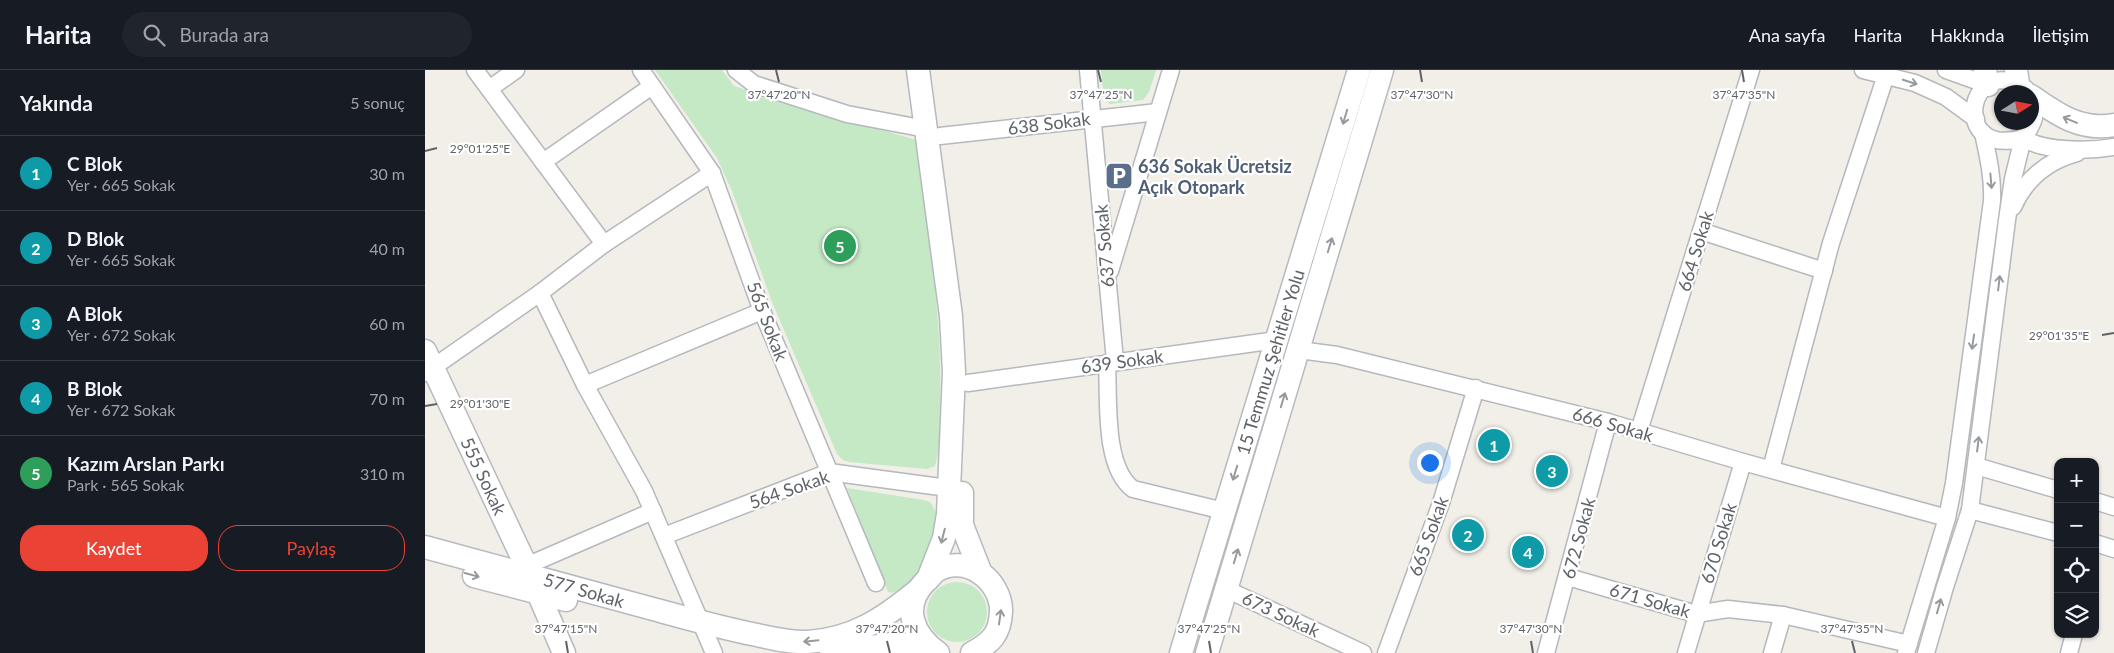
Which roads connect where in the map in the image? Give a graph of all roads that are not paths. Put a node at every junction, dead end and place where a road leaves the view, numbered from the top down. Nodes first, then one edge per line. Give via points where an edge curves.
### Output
1 (475, 70) edge
2 (516, 70) edge
3 (641, 70) edge
4 (736, 70) edge
5 (918, 70) edge
6 (932, 70) edge
7 (1088, 70) edge
8 (1171, 70) edge
9 (1359, 70) edge
10 (1382, 70) edge
11 (1751, 70) edge
12 (1863, 70) edge
13 (1946, 70) edge
14 (1886, 75) junction
15 (1987, 78) edge
16 (2017, 85) edge
17 (653, 86) junction
18 (489, 89) junction
19 (2039, 98) edge
20 (1158, 112) junction
21 (1093, 118) junction
22 (2114, 125) edge
23 (1979, 126) junction
24 (2029, 130) edge
25 (933, 132) junction
26 (2023, 138) junction
27 (2114, 148) edge
28 (2087, 150) junction
29 (543, 162) junction
30 (712, 173) junction
31 (2007, 220) junction
32 (1701, 231) junction
33 (604, 244) junction
34 (1824, 271) junction
35 (1107, 280) junction
36 (540, 293) junction
37 (762, 311) junction
38 (1276, 340) junction
39 (1299, 350) junction
40 (1111, 362) junction
41 (428, 364) edge
42 (968, 383) junction
43 (585, 385) junction
44 (1477, 388) junction
45 (1609, 422) junction
46 (1639, 431) junction
47 (1743, 462) junction
48 (1976, 466) junction
49 (1771, 470) junction
50 (829, 472) junction
51 (948, 488) junction
52 (2054, 489) edge
53 (2099, 502) edge
54 (2114, 507) edge
55 (653, 510) junction
56 (1970, 510) junction
57 (1224, 511) junction
58 (1947, 518) junction
59 (2054, 532) edge
60 (664, 536) junction
61 (2099, 546) edge
62 (425, 547) edge
63 (2114, 549) edge
64 (425, 562) edge
65 (980, 571) junction
66 (1568, 577) junction
67 (531, 578) junction
68 (876, 583) dead end
69 (922, 585) junction
70 (1226, 589) junction
71 (1696, 614) junction
72 (1783, 615) junction
73 (708, 638) edge
74 (2073, 638) edge
75 (990, 647) edge
76 (1908, 648) edge
77 (933, 649) edge
78 (564, 653) edge
79 (779, 653) edge
80 (831, 653) edge
81 (972, 653) edge
82 (1181, 653) edge
83 (1207, 653) edge
84 (1363, 653) edge
85 (1386, 653) edge
86 (1546, 653) edge
87 (1686, 653) edge
88 (1772, 653) edge
89 (1926, 653) edge
90 (2069, 653) edge

1 - 18 street
2 - 18 street
3 - 17 street, 565 Sokak
4 - 25 street, 638 Sokak via 754,84 847,114
5 - 25 street
6 - 25 street
7 - 21 street, 637 Sokak
8 - 20 street
9 -> 38 street, 15 Temmuz Şehitler Yolu
39 -> 10 street, 15 Temmuz Şehitler Yolu
11 - 32 street, 664 Sokak
12 - 14 street
13 - 15 street
14 -> 23 street via 1946,97
14 - 34 street
15 - 16 street
15 - 23 street via 1974,106
17 - 29 street
17 - 30 street, 565 Sokak
18 - 29 street
22 -> 19 street via 2099,127 2069,121
20 - 21 street, 638 Sokak
20 - 35 street
21 - 25 street, 638 Sokak
21 - 35 street, 637 Sokak
23 - 26 street via 1991,139 2000,142
23 -> 58 street via 1990,167 1992,201 1956,473
24 - 26 street
25 - 42 street via 963,316
25 - 51 street via 954,372
26 - 28 street via 2047,147
26 - 31 street
27 - 28 street
28 - 31 street via 2062,157 2033,176 2019,193
29 - 33 street
30 - 33 street
30 - 37 street, 565 Sokak
48 -> 31 street
32 - 34 street
32 - 46 street, 664 Sokak
33 - 36 street
34 - 49 street
35 - 40 street, 637 Sokak
36 - 41 street
36 - 43 street
37 - 43 street
37 - 50 street, 565 Sokak
38 - 40 street, 639 Sokak
38 -> 57 street, 15 Temmuz Şehitler Yolu
39 - 44 street, 666 Sokak
70 -> 39 street, 15 Temmuz Şehitler Yolu
40 - 42 street, 639 Sokak
40 - 57 street, 637 Sokak via 1111,450 1117,470 1127,484 1133,489
41 - 67 street, 555 Sokak
42 - 65 street via 962,525
43 - 55 street
44 - 45 street, 666 Sokak
44 - 85 street, 665 Sokak via 1441,504
45 - 46 street, 666 Sokak
45 - 66 street, 672 Sokak
46 - 47 street, 666 Sokak
47 - 49 street, 666 Sokak
47 - 71 street, 670 Sokak
48 - 52 street
48 - 56 street
49 - 58 street, 666 Sokak
50 - 51 street, 564 Sokak
50 - 60 street, 564 Sokak
50 - 68 street, 565 Sokak
51 -> 69 street via 944,538
53 - 54 street
55 - 60 street
55 - 67 street
56 - 59 street
89 -> 56 street
57 - 82 street, 15 Temmuz Şehitler Yolu
58 - 76 street
60 - 73 street
61 - 63 street
62 - 67 street, 577 Sokak
64 -> 67 street
65 - 69 street, 577 Sokak via 949,567 936,571
75 -> 65 street via 1000,620 1001,605 997,591
66 - 71 street, 671 Sokak
66 - 86 street, 672 Sokak
67 - 73 street, 577 Sokak
67 - 78 street, 555 Sokak
69 -> 73 street, 577 Sokak via 889,614 839,637 799,642 743,632
69 - 77 street via 912,605 913,619 918,634
70 - 83 street, 15 Temmuz Şehitler Yolu
70 - 84 street, 673 Sokak
71 - 72 street, 671 Sokak via 1728,609
71 - 87 street, 670 Sokak
72 - 76 street, 671 Sokak
72 - 88 street
73 - 79 street
74 - 90 street
75 - 81 street
77 - 80 street via 892,644

